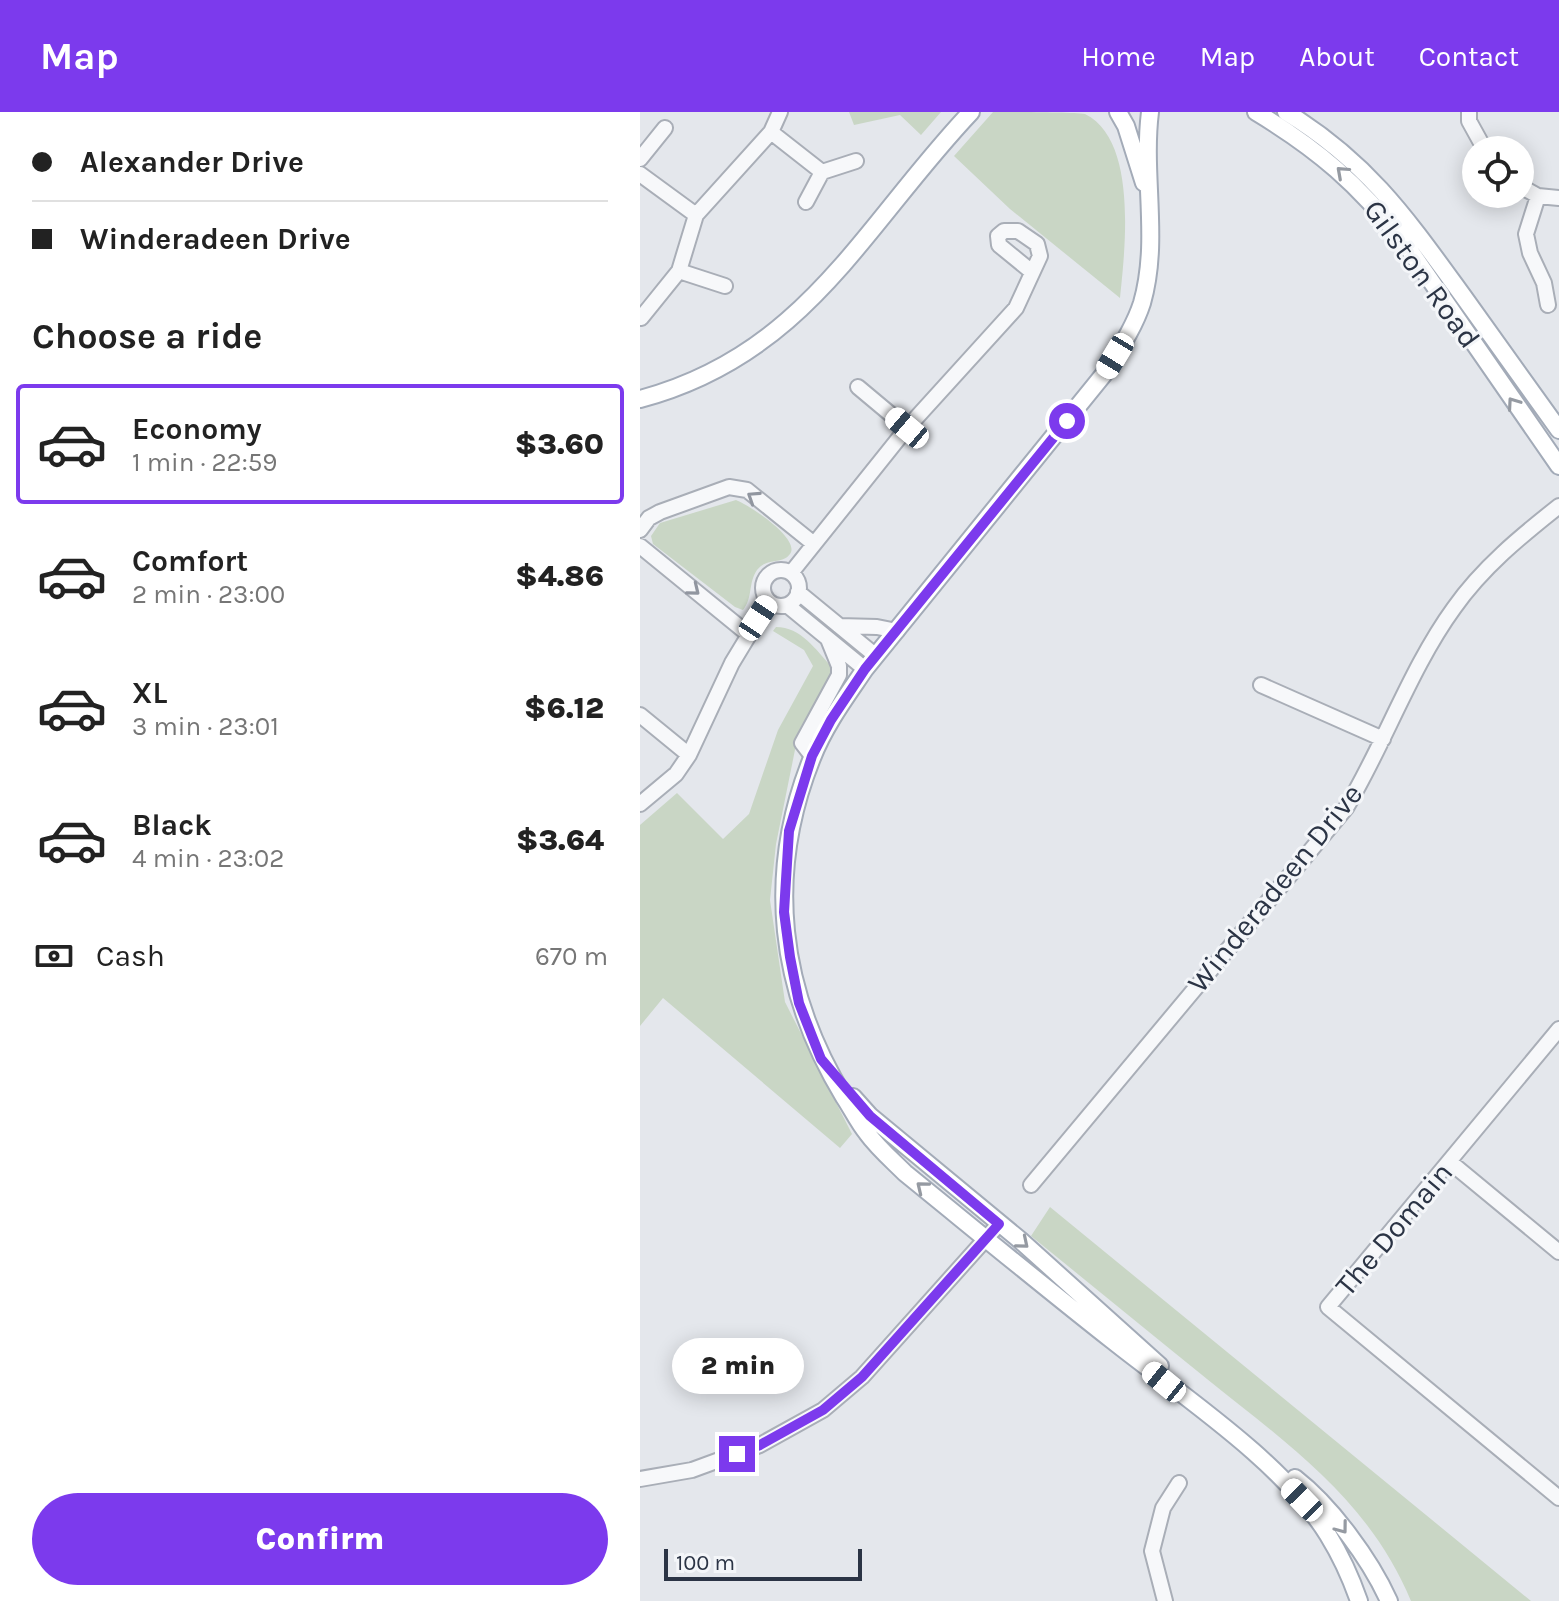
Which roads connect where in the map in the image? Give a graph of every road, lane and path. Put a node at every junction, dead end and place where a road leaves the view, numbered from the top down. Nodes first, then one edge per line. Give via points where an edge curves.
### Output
1 (780, 112) edge
2 (971, 112) edge
3 (1118, 112) edge
4 (1150, 112) edge
5 (1256, 112) edge
6 (1286, 112) edge
7 (1469, 112) edge
8 (665, 128) dead end
9 (771, 132) junction
10 (1477, 136) edge
11 (640, 159) edge
12 (856, 161) dead end
13 (822, 172) junction
14 (640, 174) edge
15 (1534, 194) edge
16 (1538, 196) junction
17 (1559, 198) edge
18 (1149, 199) junction
19 (806, 202) dead end
20 (696, 215) junction
21 (679, 271) junction
22 (1032, 272) dead end
23 (725, 286) dead end
24 (1548, 305) dead end
25 (641, 318) edge
26 (858, 387) dead end
27 (640, 399) edge
28 (907, 428) junction
29 (1559, 430) edge
30 (1559, 466) edge
31 (1559, 506) edge
32 (640, 530) edge
33 (814, 544) junction
34 (640, 546) edge
35 (791, 573) junction
36 (798, 592) junction
37 (769, 602) junction
38 (787, 605) junction
39 (839, 625) junction
40 (897, 631) junction
41 (748, 634) junction
42 (828, 639) junction
43 (871, 662) junction
44 (1261, 685) dead end
45 (640, 715) edge
46 (1383, 739) junction
47 (689, 755) junction
48 (812, 756) junction
49 (640, 804) edge
50 (1559, 1029) edge
51 (821, 1059) junction
52 (1450, 1162) junction
53 (1031, 1185) dead end
54 (999, 1224) junction
55 (986, 1240) junction
56 (1559, 1252) edge
57 (640, 1479) edge
58 (1179, 1483) dead end
59 (1559, 1498) edge
60 (1165, 1601) edge
61 (1359, 1601) edge
62 (1389, 1601) edge

1 - 9 street
2 - 27 main road via 801,310 724,366
3 - 18 main road
4 - 18 main road
30 -> 5 main road, Gilston Road via 1380,211 1326,159
6 - 29 main road, Gilston Road via 1323,135 1383,189
7 - 10 street
8 - 11 street
9 - 13 street
9 - 20 street
12 - 13 street
13 - 19 street
14 - 20 street
15 - 16 street
16 - 17 street
16 - 24 street via 1526,234
18 - 40 main road via 1152,237 1146,283 1125,339 1104,374
20 - 21 street
21 - 23 street
21 - 25 street
22 - 28 street via 1016,308
26 - 28 street
28 - 33 street
31 - 46 street, Winderadeen Drive via 1463,595
33 -> 32 street via 747,490 729,487 660,512
33 - 35 street
34 -> 41 street
35 - 36 street
35 - 37 street via 777,570 766,577 762,590
36 - 38 street
36 - 39 street
37 - 38 street
37 - 41 street
38 - 42 street
39 - 40 street
39 - 43 street
40 - 43 main road
41 - 47 street
42 - 43 street
42 - 48 street via 839,675 802,743
43 - 48 main road
44 - 46 street
45 - 47 street
46 - 53 street, Winderadeen Drive via 1346,808
47 - 49 street via 676,774
48 - 51 main road via 789,831 784,912 799,1003
50 - 52 street, The Domain
51 - 54 main road via 870,1116
55 -> 51 main road via 905,1173 867,1133
52 - 56 street
52 - 59 street, The Domain via 1328,1307
54 - 55 street
54 -> 62 main road via 1301,1483 1335,1518
55 - 57 street via 862,1377 823,1410 760,1445 692,1470
55 - 61 main road via 1284,1480 1328,1535
58 - 60 street via 1163,1508 1152,1551

